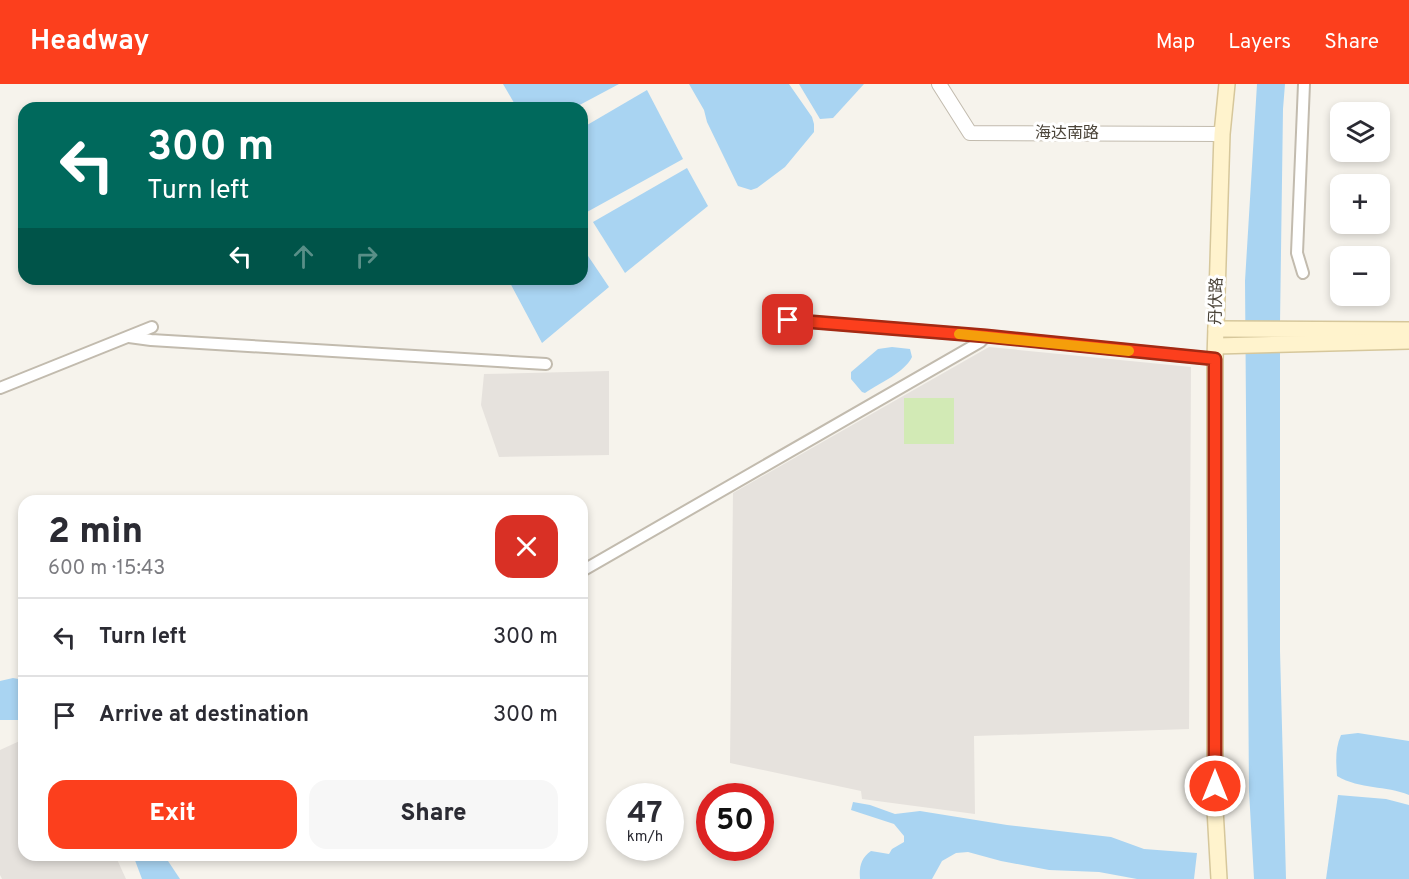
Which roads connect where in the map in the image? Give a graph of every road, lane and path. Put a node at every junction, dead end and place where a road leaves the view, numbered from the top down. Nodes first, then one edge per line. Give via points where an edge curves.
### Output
1 (939, 84) edge
2 (1227, 84) edge
3 (1304, 84) edge
4 (1222, 134) junction
5 (1303, 273) dead end
6 (788, 320) dead end
7 (152, 327) dead end
8 (1216, 329) junction
9 (986, 336) junction
10 (1407, 336) edge
11 (129, 337) junction
12 (1216, 353) junction
13 (546, 364) dead end
14 (0, 388) edge
15 (588, 569) edge
16 (1219, 879) edge

1 - 4 street, 海达南路 via 970,133
2 - 4 main road, 丹伏路
3 - 5 street via 1297,253
4 - 8 main road, 丹伏路
6 - 9 street
7 - 11 street
8 - 10 main road
8 - 12 main road, 丹伏路
9 - 12 street
9 - 15 street
10 - 12 main road via 1240,346
11 - 13 street
11 - 14 street
12 - 16 main road, 丹伏路 via 1215,809

